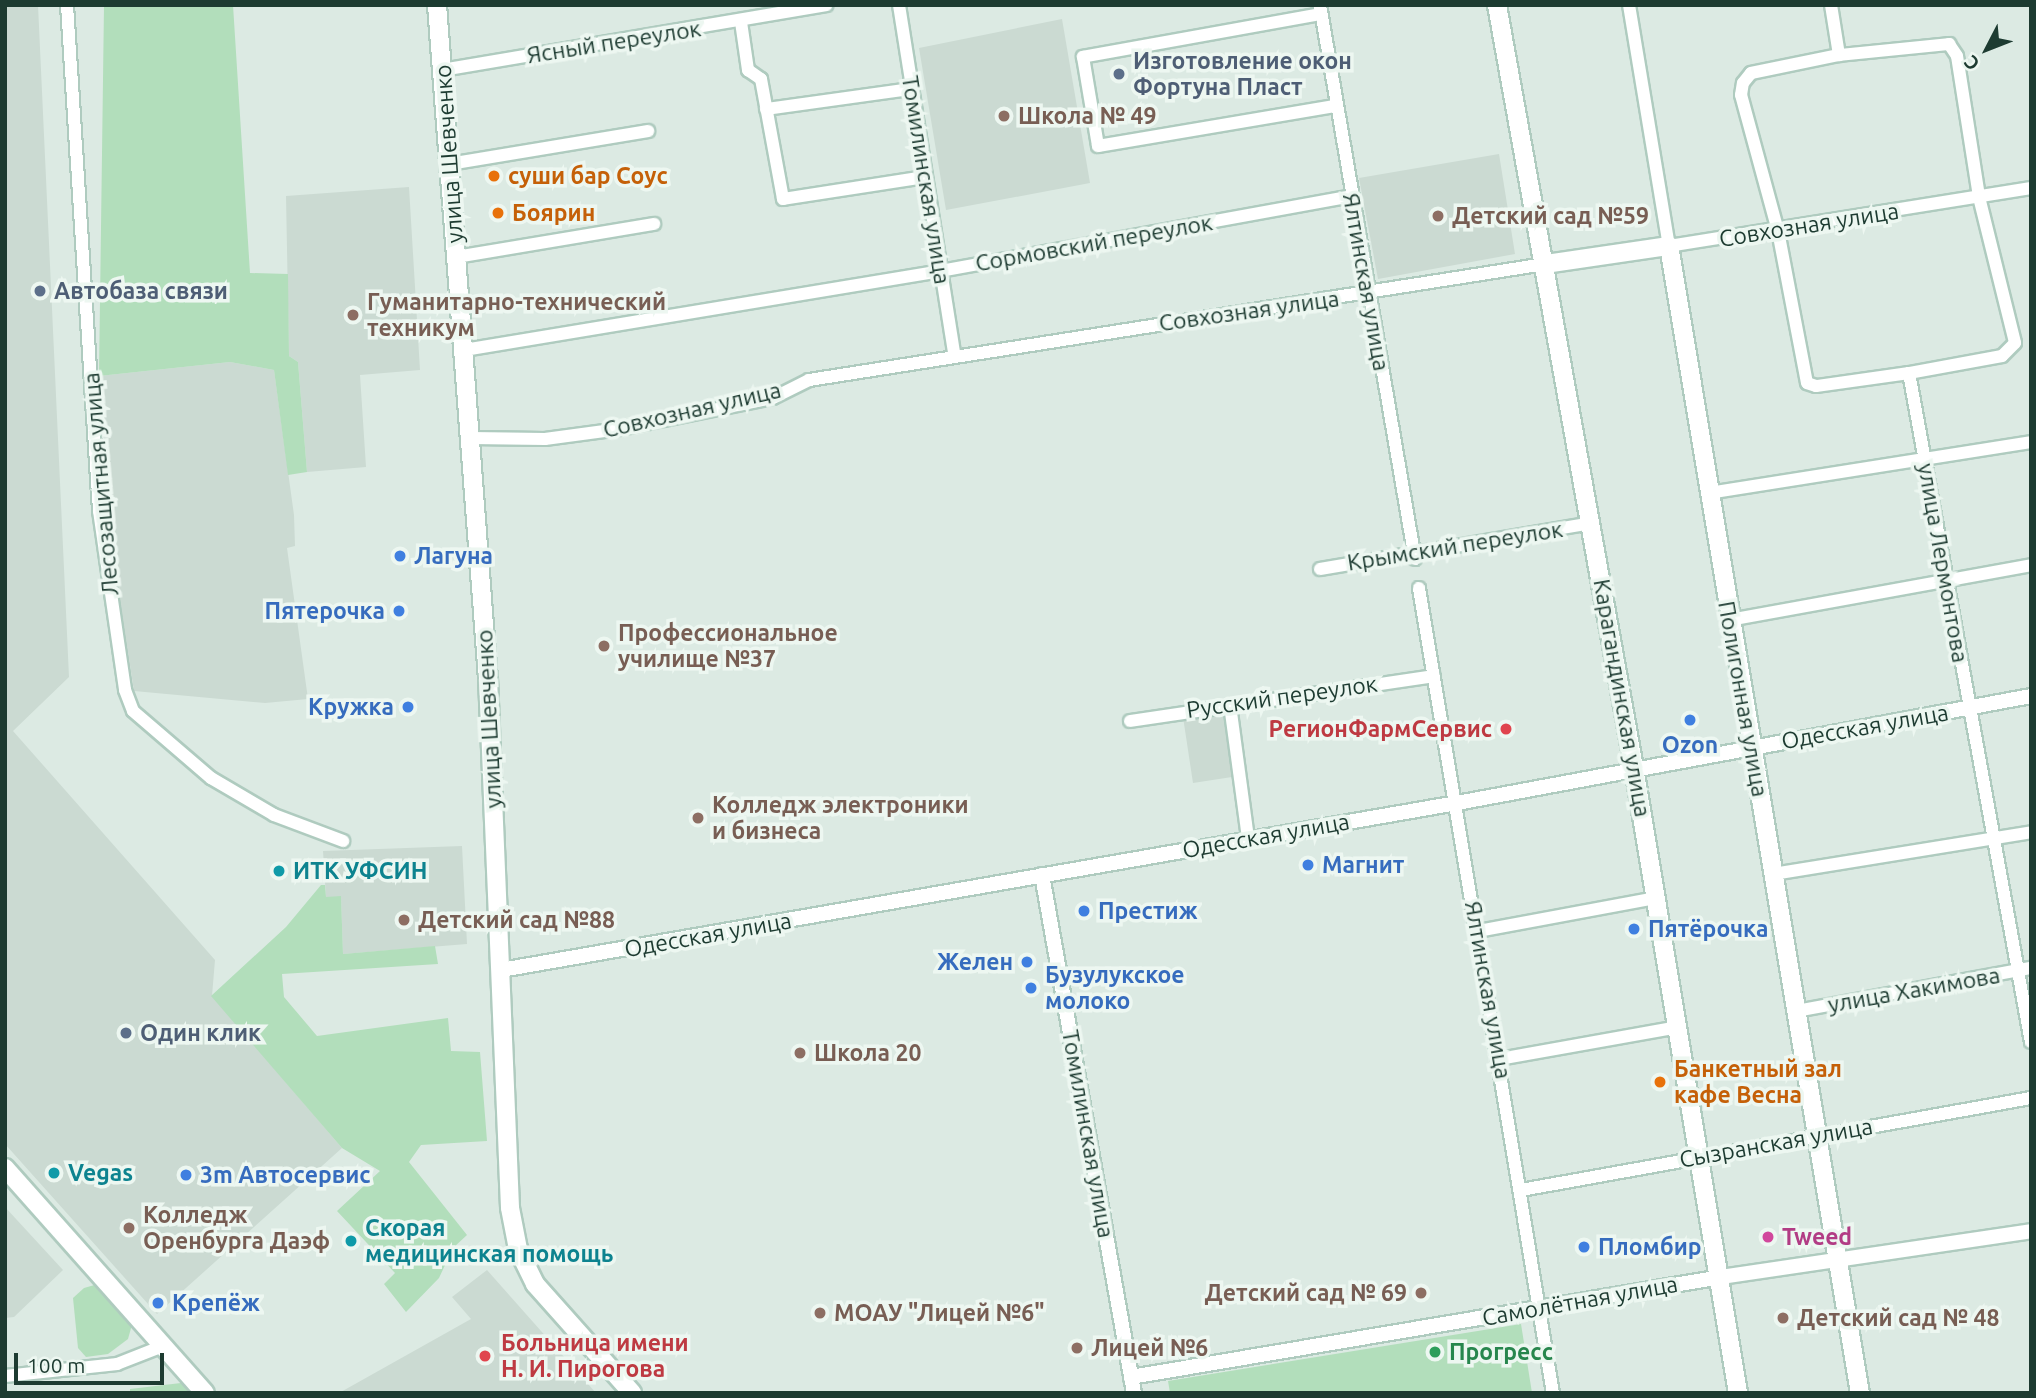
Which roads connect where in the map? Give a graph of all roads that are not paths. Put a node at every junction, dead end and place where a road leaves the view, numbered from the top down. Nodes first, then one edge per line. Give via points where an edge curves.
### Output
1 (67, 5) edge
2 (437, 5) edge
3 (827, 5) edge
4 (899, 5) edge
5 (1497, 5) edge
6 (1630, 5) edge
7 (1831, 5) edge
8 (1320, 10) edge
9 (741, 22) junction
10 (1839, 55) junction
11 (442, 70) junction
12 (911, 89) junction
13 (1335, 106) junction
14 (766, 109) junction
15 (648, 131) dead end
16 (449, 164) junction
17 (925, 177) junction
18 (2031, 188) edge
19 (1351, 196) junction
20 (1979, 197) junction
21 (654, 224) dead end
22 (1778, 231) junction
23 (1669, 246) junction
24 (457, 257) junction
25 (1545, 264) junction
26 (940, 271) junction
27 (1370, 294) junction
28 (464, 350) junction
29 (954, 354) junction
30 (1909, 373) junction
31 (471, 438) junction
32 (2031, 442) edge
33 (1925, 462) junction
34 (1709, 493) junction
35 (1591, 523) junction
36 (1414, 556) junction
37 (2031, 565) edge
38 (1320, 569) dead end
39 (1947, 580) junction
40 (1419, 588) dead end
41 (1729, 620) junction
42 (1434, 676) junction
43 (2031, 696) edge
44 (1230, 705) junction
45 (1968, 708) junction
46 (1130, 721) dead end
47 (1752, 747) junction
48 (1634, 768) junction
49 (1457, 803) junction
50 (2031, 832) edge
51 (1248, 839) junction
52 (1990, 839) junction
53 (343, 841) dead end
54 (1773, 874) junction
55 (1042, 875) junction
56 (1656, 898) junction
57 (1478, 931) junction
58 (2031, 968) edge
59 (501, 970) junction
60 (2016, 971) junction
61 (1796, 1011) junction
62 (1678, 1027) junction
63 (2031, 1042) edge
64 (1499, 1059) junction
65 (2031, 1098) edge
66 (1818, 1135) junction
67 (1700, 1156) junction
68 (5, 1168) edge
69 (1521, 1190) junction
70 (2031, 1231) edge
71 (1840, 1260) junction
72 (1721, 1277) junction
73 (1541, 1308) junction
74 (163, 1346) junction
75 (5, 1376) edge
76 (1131, 1377) junction
77 (205, 1393) edge
78 (632, 1393) edge
79 (1134, 1393) edge
80 (1553, 1393) edge
81 (1738, 1393) edge
82 (1860, 1393) edge

1 - 53 street, Лесозащитная улица via 99,511 125,690 133,711 211,778 274,815
2 - 11 main road, улица Шевченко
3 - 9 street, Ясный переулок
4 - 12 street, Томилинская улица
5 - 25 main road, Карагандинская улица
6 - 23 street, Полигонная улица
7 - 10 street
8 - 13 street, Ялтинская улица
8 - 13 street via 1083,57 1098,146
9 - 11 street, Ясный переулок
9 - 14 street via 748,70 761,79
10 - 20 street via 1949,44 1957,56
10 - 22 street via 1751,73 1743,83 1741,95
11 - 16 main road, улица Шевченко
12 - 14 street
12 - 17 street, Томилинская улица
13 - 19 street, Ялтинская улица
14 - 17 street via 783,199
15 - 16 street
16 - 24 main road, улица Шевченко
17 - 26 street, Томилинская улица
18 - 20 street, Совхозная улица
19 - 26 street, Сормовский переулок
19 - 27 street, Ялтинская улица
20 - 22 street, Совхозная улица
20 - 30 street via 2015,343 2002,356
21 - 24 street
22 - 23 street, Совхозная улица
22 - 30 street via 1807,383 1816,386
23 - 25 main road, Совхозная улица
23 - 34 main road, Полигонная улица
24 - 28 main road, улица Шевченко
25 - 27 street, Совхозная улица
25 - 35 main road, Карагандинская улица
26 - 28 street, Сормовский переулок
26 - 29 street, Томилинская улица
27 - 29 street, Совхозная улица
27 - 36 street, Ялтинская улица
28 - 31 main road, улица Шевченко
29 - 31 street, Совхозная улица via 809,380 773,398 619,429 545,439
30 - 33 street, улица Лермонтова
31 - 59 main road, улица Шевченко
32 - 33 street
33 - 34 street
33 - 39 street, улица Лермонтова
34 - 41 main road, Полигонная улица
35 - 36 street, Крымский переулок
35 - 48 main road, Карагандинская улица
36 - 38 street, Крымский переулок
37 - 39 street
39 - 41 street
39 - 45 street, улица Лермонтова
40 - 42 street, Ялтинская улица
41 - 47 main road, Полигонная улица
42 - 44 street, Русский переулок
42 - 49 street, Ялтинская улица
43 - 45 street, Одесская улица
44 - 46 street, Русский переулок
44 - 51 street
45 - 47 street, Одесская улица
45 - 52 street, улица Лермонтова
47 - 48 street, Одесская улица
47 - 54 main road, Полигонная улица
48 - 49 street, Одесская улица
48 - 56 main road, Карагандинская улица
49 - 51 street, Одесская улица
49 - 57 street, Ялтинская улица
50 - 52 street
51 - 55 street, Одесская улица
52 - 54 street
52 - 60 street, улица Лермонтова
54 - 61 main road, Полигонная улица
55 - 59 street, Одесская улица
55 - 76 street, Томилинская улица
56 - 57 street
56 - 62 main road, Карагандинская улица
57 - 64 street, Ялтинская улица
58 - 60 street, улица Хакимова
59 - 78 main road, улица Шевченко via 509,1208 518,1249 541,1293
60 - 61 street, улица Хакимова
60 - 63 street, улица Лермонтова
61 - 66 main road, Полигонная улица
62 - 64 street
62 - 67 main road, Карагандинская улица
64 - 69 street, Ялтинская улица
65 - 66 street, Сызранская улица
66 - 67 street, Сызранская улица
66 - 71 main road, Полигонная улица
67 - 69 street, Сызранская улица
67 - 72 main road, Карагандинская улица
68 - 74 main road
69 - 73 street, Ялтинская улица
70 - 71 street, Самолётная улица
71 - 72 street, Самолётная улица
71 - 82 main road, Полигонная улица
72 - 73 street, Самолётная улица
72 - 81 main road, Карагандинская улица
73 - 76 street, Самолётная улица
73 - 80 street, Ялтинская улица
74 - 75 street via 117,1364
74 - 77 main road
76 - 79 street, Томилинская улица

